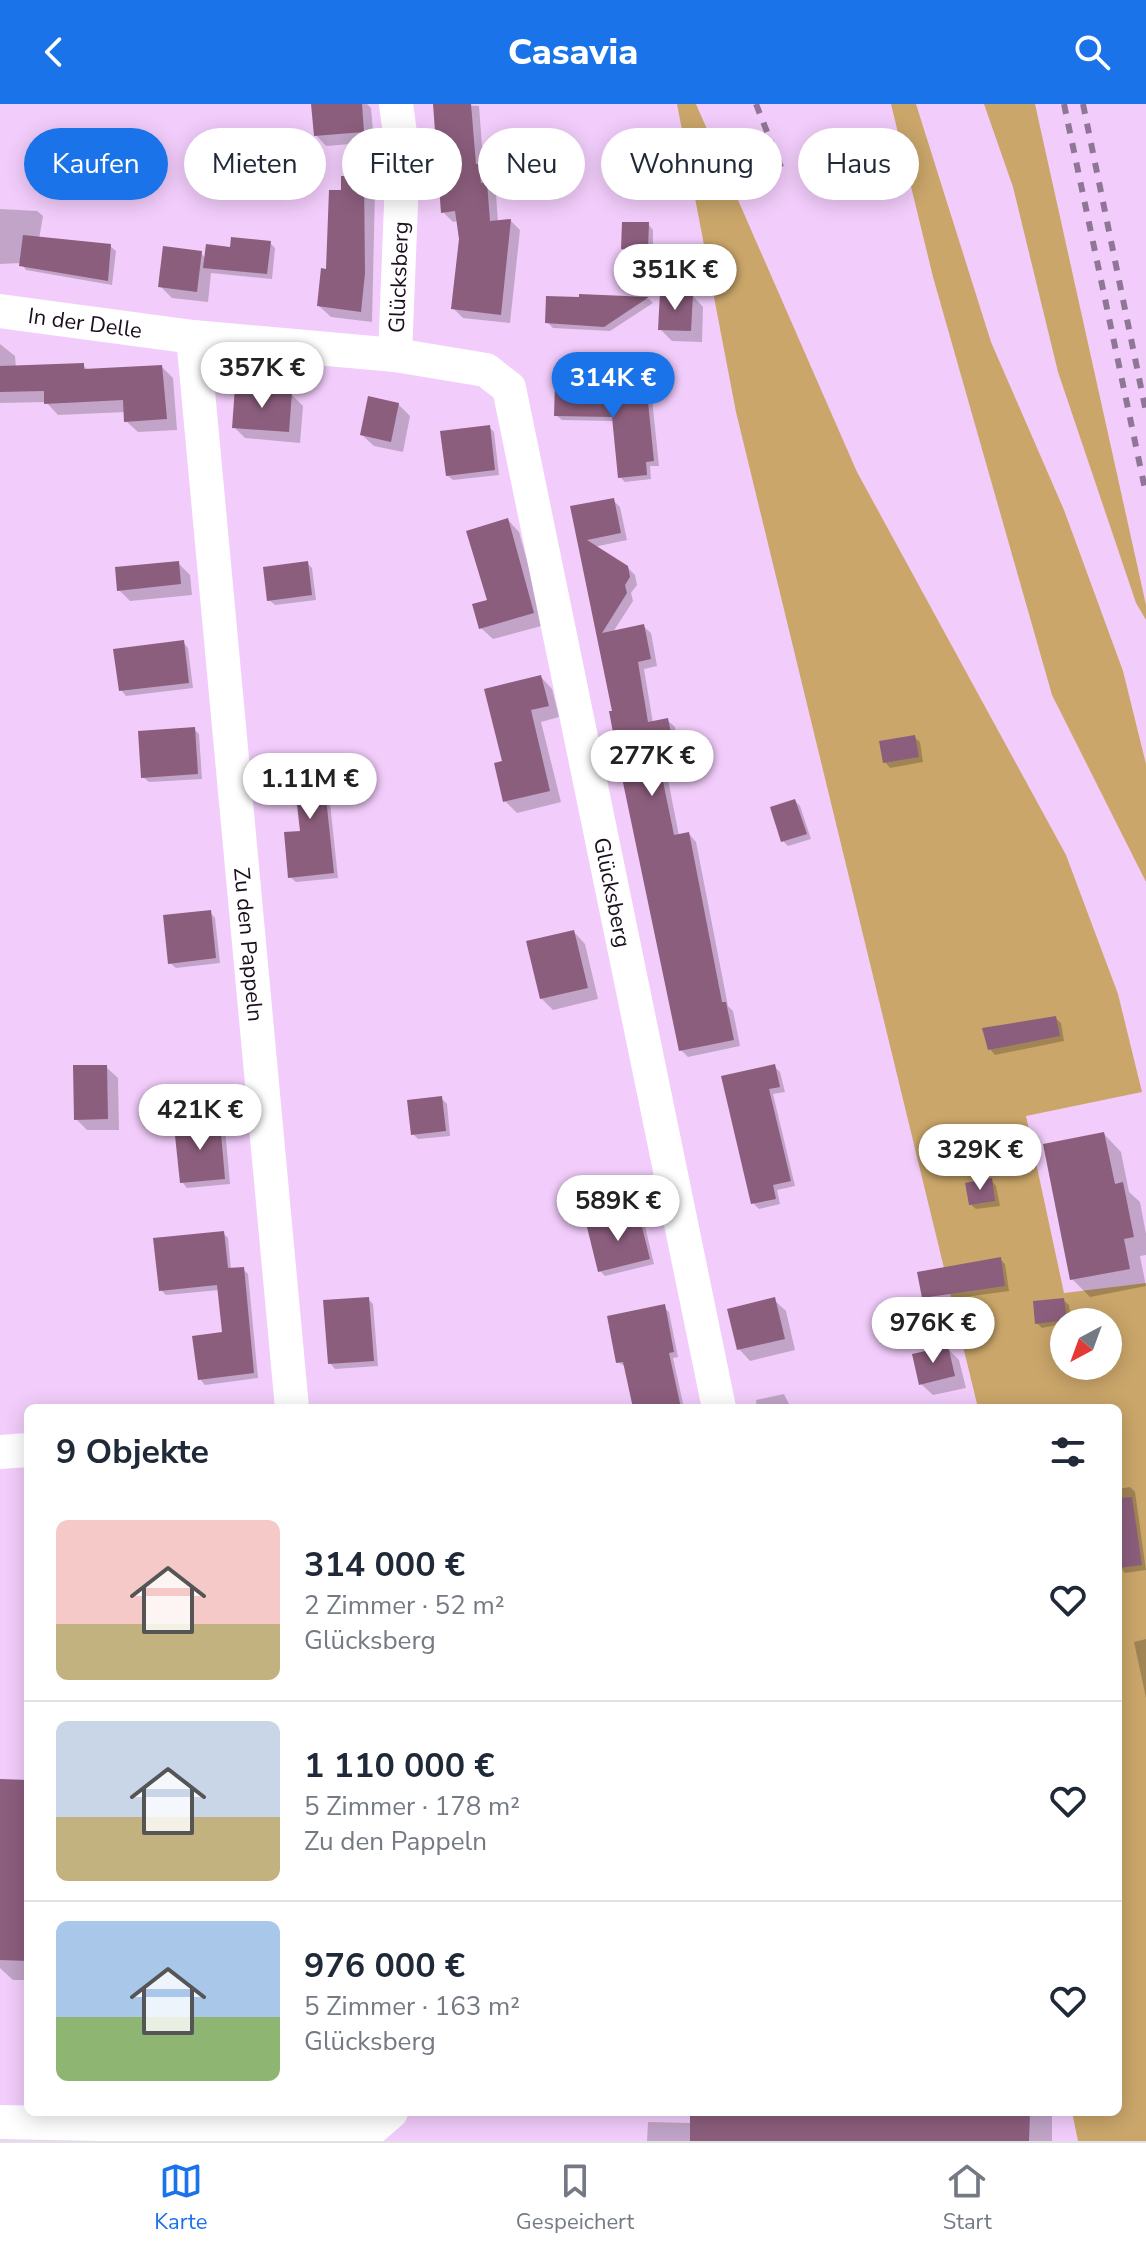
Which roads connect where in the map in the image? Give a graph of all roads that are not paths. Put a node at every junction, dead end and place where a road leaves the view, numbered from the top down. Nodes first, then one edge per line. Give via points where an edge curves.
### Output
1 (396, 104) edge
2 (0, 311) edge
3 (193, 337) junction
4 (395, 355) junction
5 (501, 378) joint
6 (292, 1404) edge
7 (718, 1404) edge
8 (24, 1450) edge
9 (0, 1452) edge
10 (387, 2116) edge
11 (280, 2120) edge
12 (0, 2122) edge

1 - 4 street, Glücksberg via 403,155
2 - 3 street, In der Delle
3 - 4 street, In der Delle
3 - 6 street, Zu den Pappeln
4 - 5 street, In der Delle via 486,370
5 - 7 street, Glücksberg via 513,402
8 - 9 street
10 - 11 street via 368,2129
11 - 12 street

